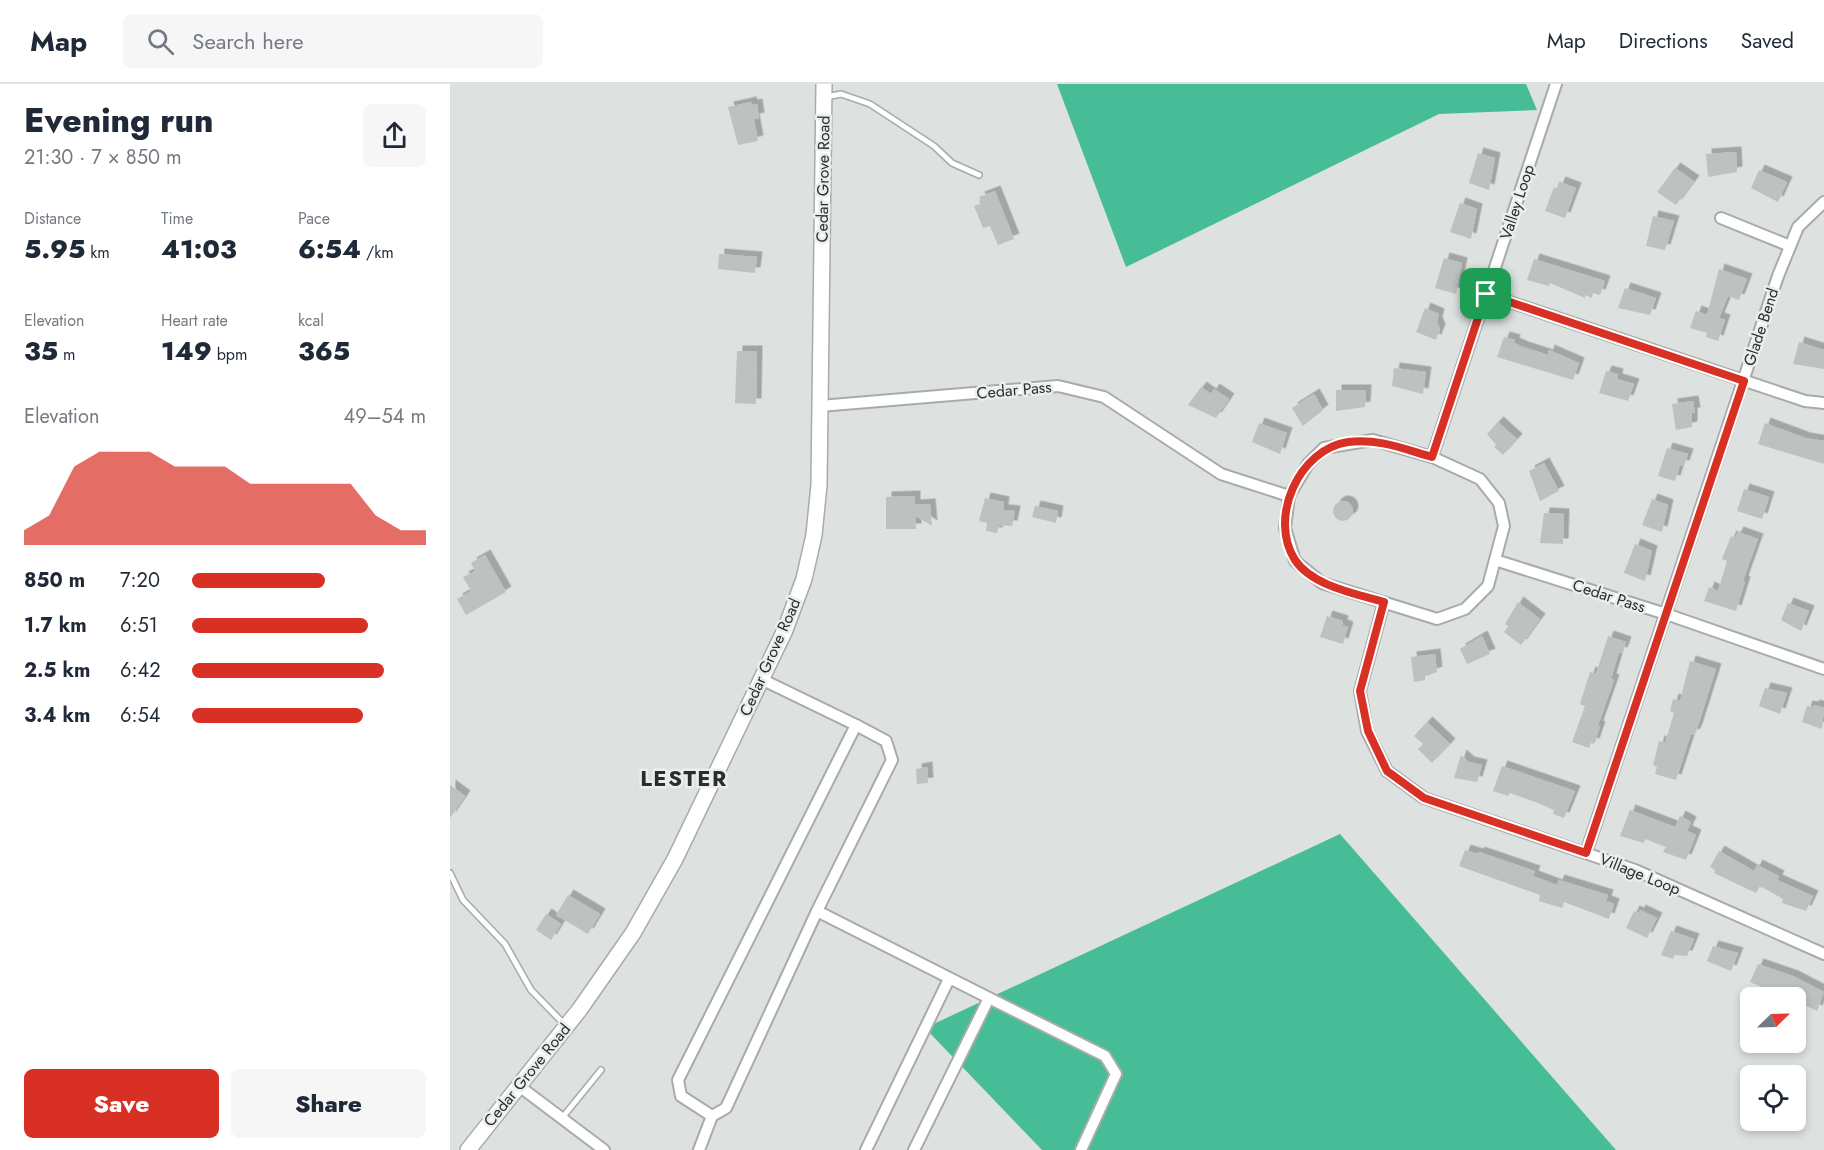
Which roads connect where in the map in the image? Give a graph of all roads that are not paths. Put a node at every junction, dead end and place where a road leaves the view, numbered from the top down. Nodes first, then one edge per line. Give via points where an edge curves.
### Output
1 (1556, 84) edge
2 (824, 90) edge
3 (980, 175) dead end
4 (1824, 202) edge
5 (1721, 219) dead end
6 (1790, 246) junction
7 (1486, 294) junction
8 (1744, 381) junction
9 (1824, 403) edge
10 (820, 406) junction
11 (1432, 457) junction
12 (1289, 496) junction
13 (1495, 560) junction
14 (1384, 602) junction
15 (1666, 614) junction
16 (1824, 669) edge
17 (762, 680) junction
18 (856, 725) junction
19 (1586, 853) junction
20 (450, 873) edge
21 (817, 911) junction
22 (1824, 954) edge
23 (949, 979) junction
24 (988, 998) junction
25 (566, 1026) junction
26 (601, 1070) dead end
27 (519, 1086) junction
28 (712, 1116) junction
29 (561, 1120) junction
30 (468, 1150) edge
31 (604, 1150) edge
32 (699, 1150) edge
33 (866, 1150) edge
34 (914, 1150) edge
35 (1082, 1150) edge

1 - 7 street, Valley Loop
2 - 3 lane via 870,104 934,146 952,163
2 - 10 main road, Cedar Grove Road
4 - 6 street, Glade Bend via 1798,227
5 - 6 street
6 - 8 street, Glade Bend
7 - 8 street
7 - 11 street, Valley Loop
8 - 9 street via 1805,401
8 - 15 street, Glade Bend
10 - 12 street, Cedar Pass via 1058,386 1104,397 1221,474
10 - 17 main road, Cedar Grove Road via 814,536 800,590
11 - 12 street via 1373,440 1324,448 1308,464
11 - 13 street via 1480,479 1499,503 1504,526
12 - 14 street via 1285,528 1295,561 1322,583
13 - 14 street via 1488,586 1465,609 1437,619
13 - 15 street, Cedar Pass
14 - 19 street, Village Loop via 1360,691 1368,731 1387,771 1424,798
15 - 16 street, Cedar Pass
15 - 19 street, Glade Bend
17 - 18 street
17 - 25 main road, Cedar Grove Road via 675,859 633,933
18 - 21 street via 886,741 892,759
18 - 28 street via 678,1080 681,1096
19 - 22 street, Village Loop via 1635,870
20 - 25 lane via 463,900 505,944 531,990
21 - 23 street
21 - 28 street via 726,1108
23 - 24 street
23 - 33 street
24 - 34 street
24 - 35 street via 1105,1056 1116,1074
25 - 27 main road, Cedar Grove Road
26 - 29 lane
27 - 29 street
27 - 30 main road, Cedar Grove Road
28 - 32 street
29 - 31 street

